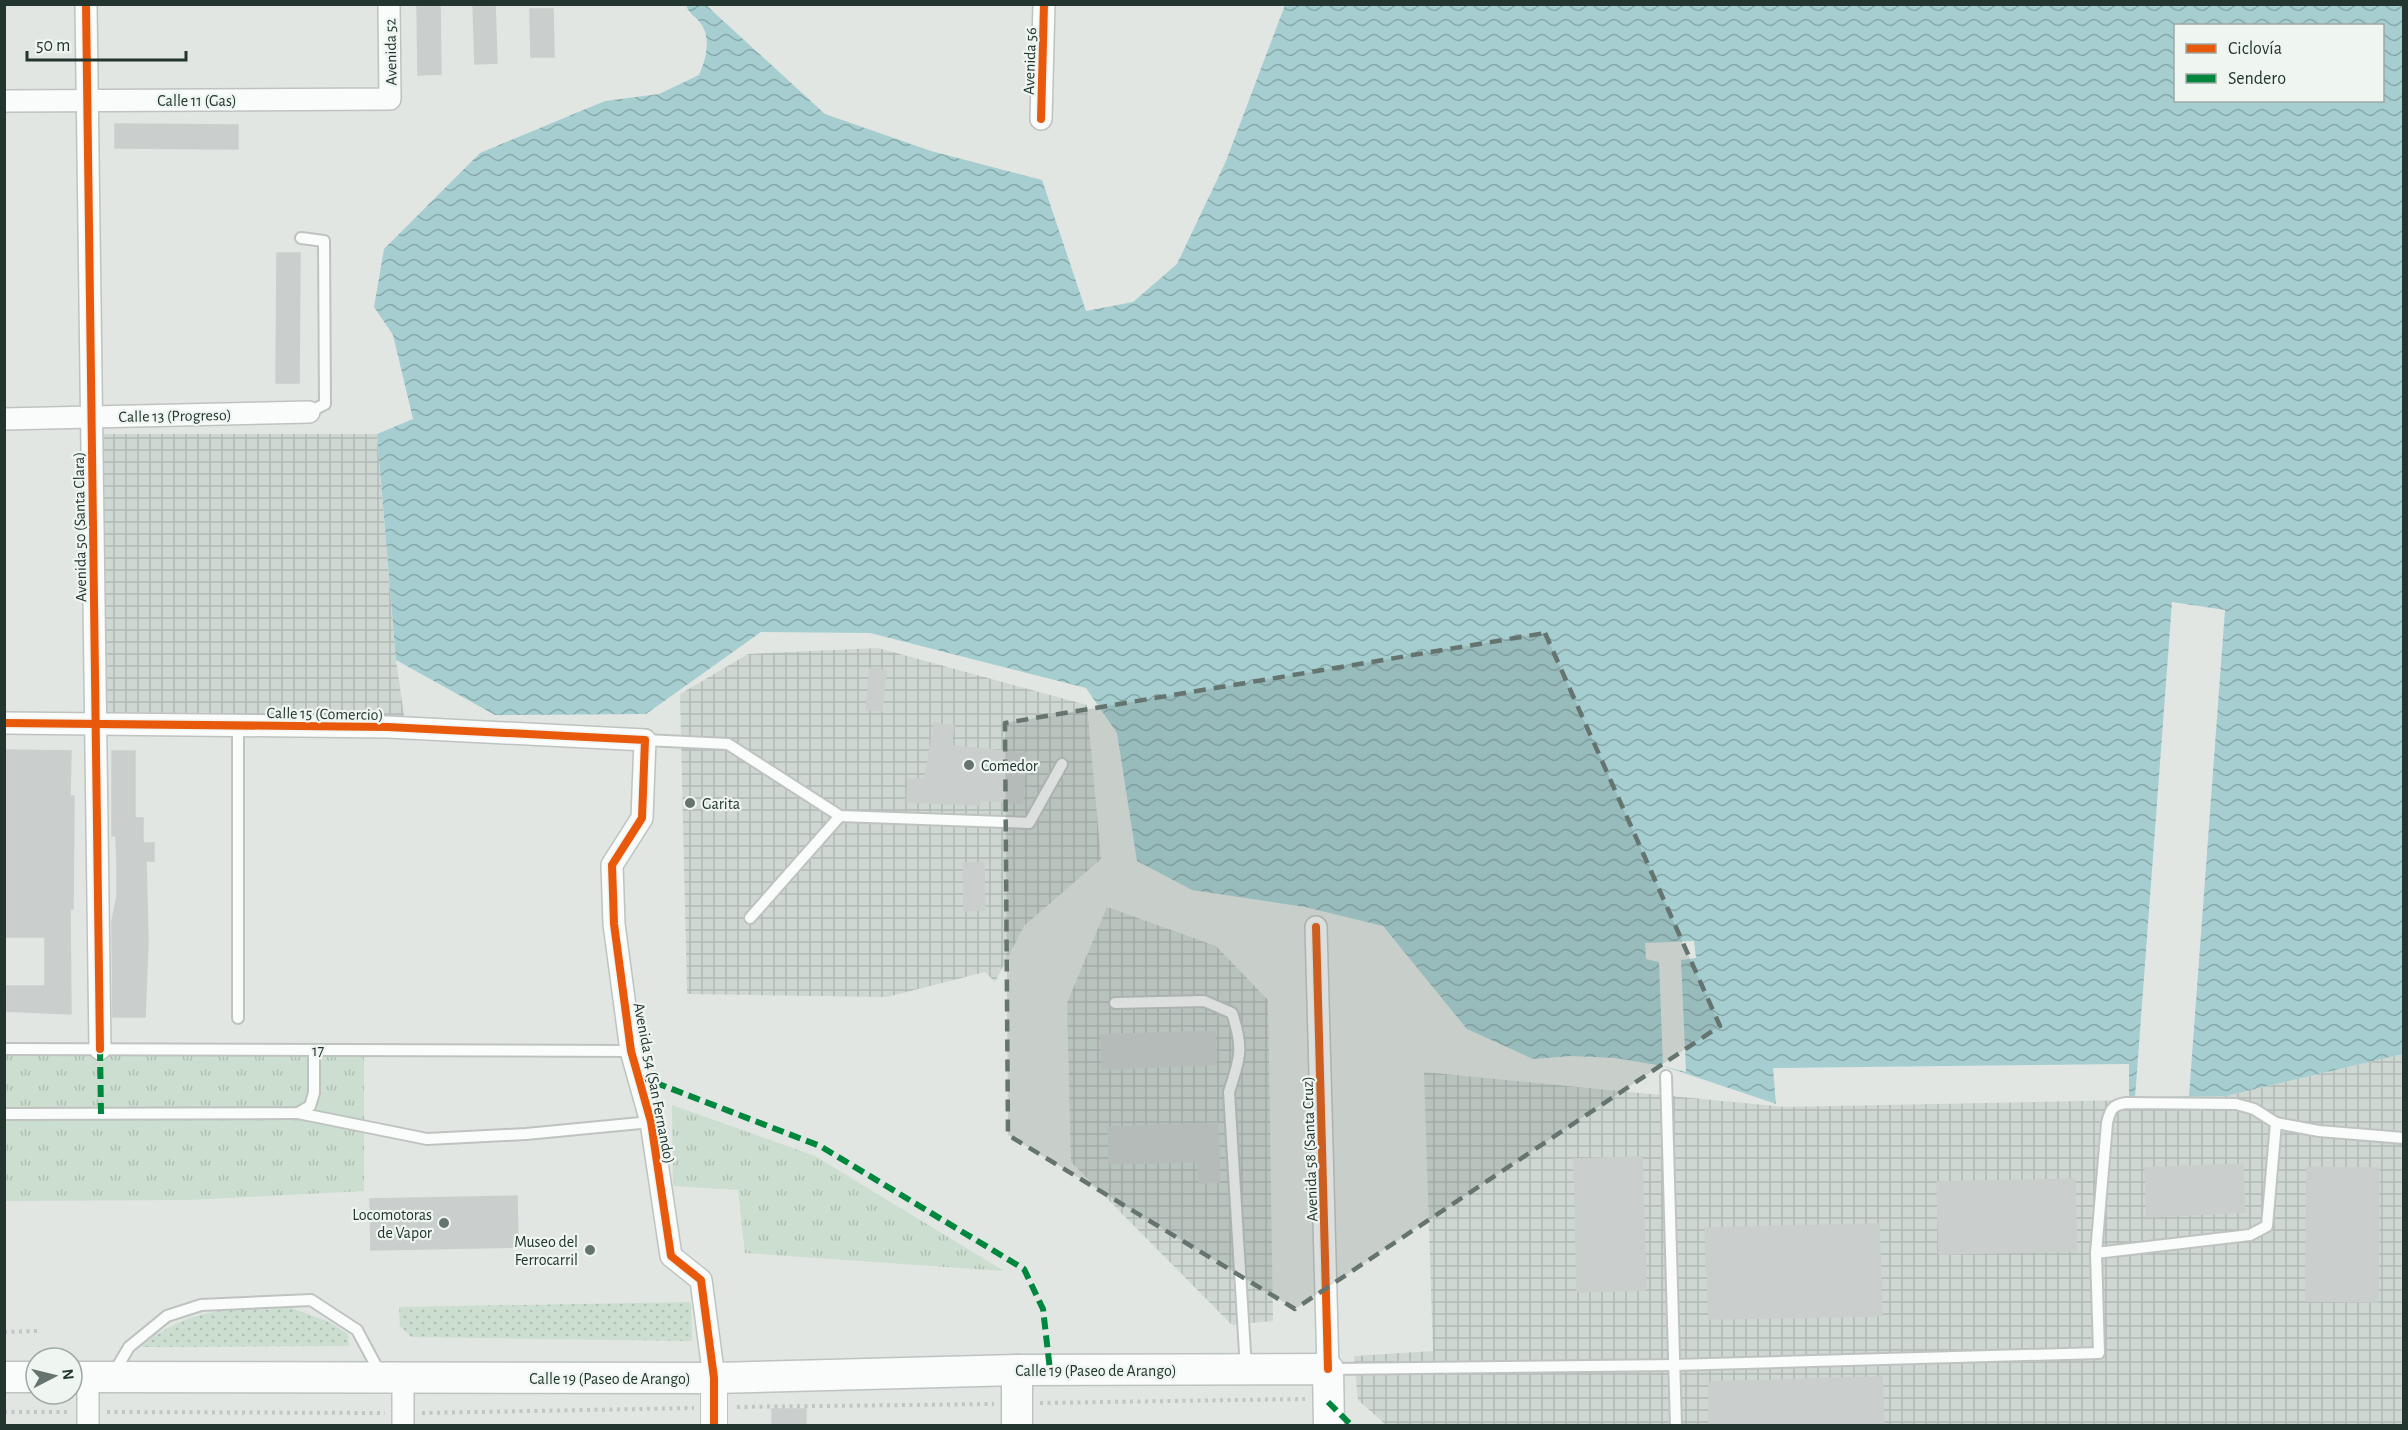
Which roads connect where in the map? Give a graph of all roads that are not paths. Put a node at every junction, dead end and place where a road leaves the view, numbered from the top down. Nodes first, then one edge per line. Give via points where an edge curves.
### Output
1 (86, 4) edge
2 (389, 4) edge
3 (1044, 4) edge
4 (390, 99) joint
5 (87, 100) junction
6 (4, 101) edge
7 (1041, 119) dead end
8 (301, 238) dead end
9 (309, 412) joint
10 (91, 417) junction
11 (4, 419) edge
12 (4, 723) edge
13 (95, 725) junction
14 (238, 726) junction
15 (645, 740) junction
16 (1062, 764) dead end
17 (840, 816) junction
18 (750, 918) dead end
19 (1316, 927) dead end
20 (1115, 1003) dead end
21 (238, 1018) dead end
22 (4, 1049) edge
23 (100, 1049) junction
24 (314, 1050) junction
25 (631, 1051) junction
26 (1666, 1076) dead end
27 (298, 1113) junction
28 (4, 1114) edge
29 (651, 1122) junction
30 (2276, 1123) junction
31 (2403, 1138) edge
32 (2096, 1253) junction
33 (1674, 1365) junction
34 (1246, 1369) junction
35 (1328, 1369) junction
36 (1017, 1370) junction
37 (4, 1377) edge
38 (24, 1377) edge
39 (91, 1377) edge
40 (393, 1378) junction
41 (714, 1378) junction
42 (1017, 1415) edge
43 (714, 1416) edge
44 (1318, 1416) edge
45 (88, 1419) edge
46 (403, 1419) edge
47 (1676, 1425) edge

1 - 5 street, Avenida 50 (Santa Clara)
2 - 4 street, Avenida 52
3 - 7 street, Avenida 56
4 - 5 street, Calle 11 (Gas)
5 - 6 street, Calle 11 (Gas)
5 - 10 street, Avenida 50 (Santa Clara)
8 - 9 lane via 324,241 325,404
9 - 10 street, Calle 13 (Progreso)
10 - 11 street, Calle 13 (Progreso)
10 - 13 street, Avenida 50 (Santa Clara)
12 - 13 street, Calle 15 (Comercio)
13 - 14 street, Calle 15 (Comercio)
13 - 23 street, Avenida 50 (Santa Clara)
14 - 15 street, Calle 15 (Comercio) via 388,728
14 - 21 lane
15 - 17 lane via 728,744
15 - 25 street, Avenida 54 (San Fernando) via 642,818 612,865 614,924
16 - 17 lane via 1029,823
17 - 18 lane
19 - 35 street, Avenida 58 (Santa Cruz)
20 - 34 lane via 1204,1001 1232,1013 1241,1040 1229,1092
22 - 23 lane, 17
23 - 24 lane, 17
24 - 25 lane, 17
24 - 27 lane via 314,1093 310,1106
25 - 29 street, Avenida 54 (San Fernando)
26 - 33 lane
27 - 28 lane
27 - 29 lane via 427,1139
29 - 41 street, Avenida 54 (San Fernando) via 671,1256 701,1280
30 - 31 lane
30 - 32 lane via 2267,1226 2250,1235
30 - 32 lane via 2254,1109 2236,1104 2116,1105 2110,1110 2107,1123
32 - 33 lane via 2098,1353
33 - 35 lane
33 - 47 lane
34 - 35 main road, Calle 19 (Paseo de Arango)
34 - 36 main road, Calle 19 (Paseo de Arango)
35 - 44 main road, Avenida 58 (Santa Cruz)
36 - 41 main road, Calle 19 (Paseo de Arango)
36 - 42 main road
37 - 38 main road
39 - 40 main road, Calle 19 (Paseo de Arango)
39 - 40 lane via 167,1316 201,1305 311,1300 357,1330
39 - 45 street
40 - 41 main road, Calle 19 (Paseo de Arango)
40 - 46 street
41 - 43 street, Avenida 54 (San Fernando)

